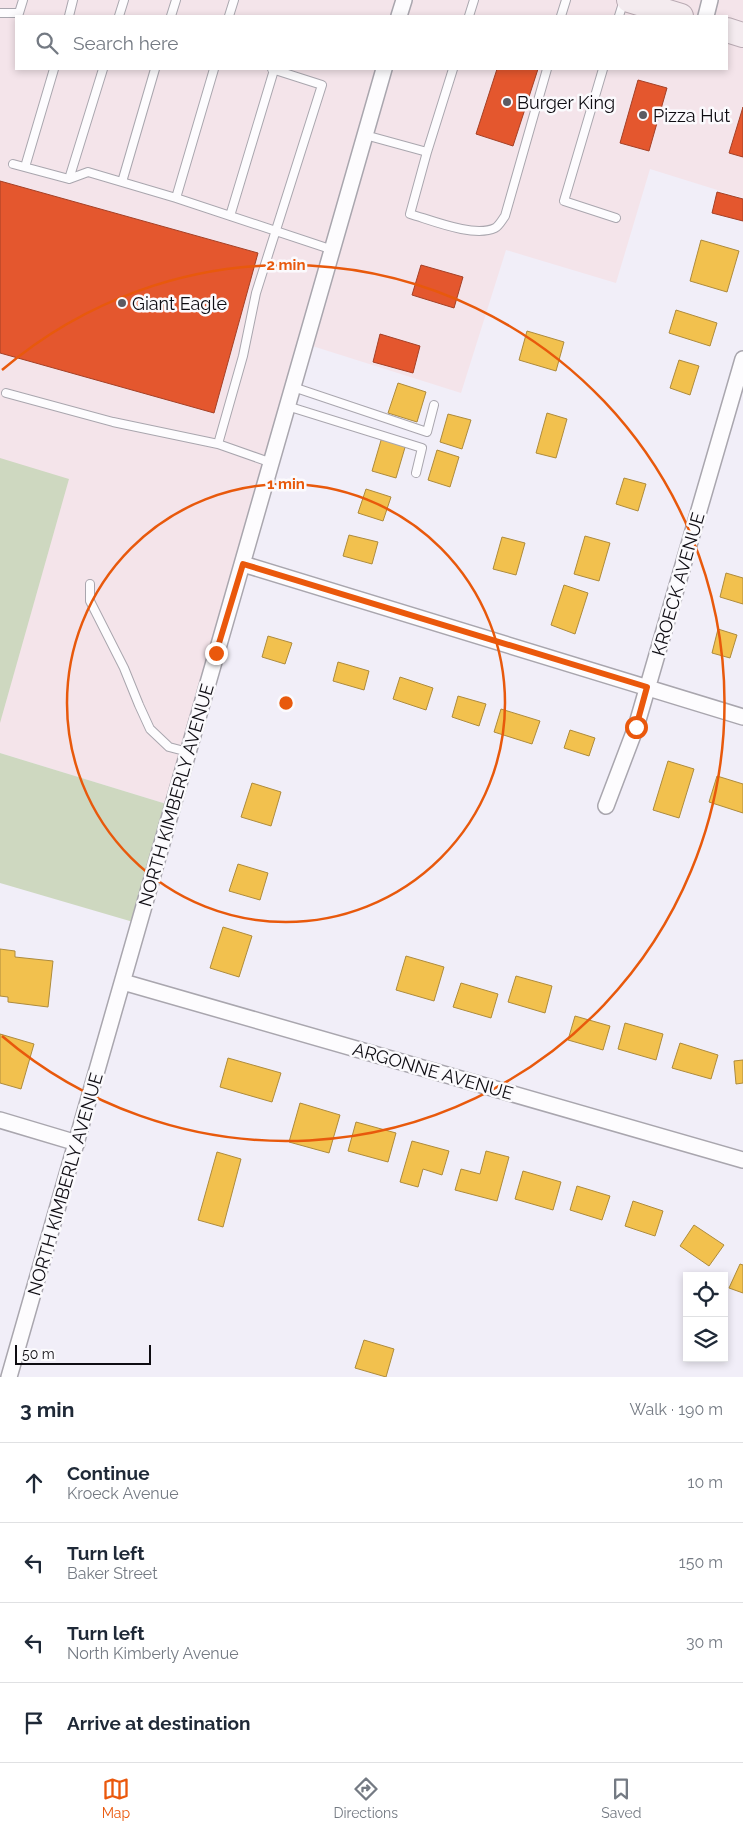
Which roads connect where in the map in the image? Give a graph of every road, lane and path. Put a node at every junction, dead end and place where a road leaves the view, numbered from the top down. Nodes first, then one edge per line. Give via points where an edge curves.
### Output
1 (23, 0) edge
2 (73, 0) edge
3 (124, 0) edge
4 (176, 0) edge
5 (234, 0) edge
6 (404, 0) edge
7 (474, 0) edge
8 (566, 0) edge
9 (624, 0) edge
10 (629, 0) edge
11 (710, 0) edge
12 (0, 13) edge
13 (68, 15) edge
14 (119, 15) edge
15 (171, 15) edge
16 (229, 15) edge
17 (399, 15) edge
18 (469, 15) edge
19 (561, 15) edge
20 (619, 15) edge
21 (678, 15) edge
22 (706, 15) edge
23 (728, 30) edge
24 (743, 35) edge
25 (54, 70) edge
26 (103, 70) edge
27 (155, 70) edge
28 (214, 70) edge
29 (273, 70) edge
30 (276, 70) edge
31 (384, 70) edge
32 (453, 70) edge
33 (547, 70) edge
34 (603, 70) edge
35 (365, 135) junction
36 (427, 152) junction
37 (13, 164) dead end
38 (25, 167) junction
39 (69, 179) junction
40 (122, 182) junction
41 (176, 198) junction
42 (230, 216) junction
43 (616, 218) dead end
44 (276, 231) junction
45 (332, 250) junction
46 (743, 359) edge
47 (293, 388) junction
48 (6, 393) dead end
49 (434, 405) dead end
50 (288, 406) junction
51 (427, 432) junction
52 (218, 444) junction
53 (422, 448) junction
54 (272, 463) junction
55 (416, 473) dead end
56 (243, 564) junction
57 (90, 584) dead end
58 (647, 687) junction
59 (743, 717) edge
60 (188, 752) junction
61 (606, 806) dead end
62 (123, 982) junction
63 (0, 1120) edge
64 (77, 1143) junction
65 (743, 1160) edge
66 (10, 1377) edge

1 - 12 lane via 19,13
2 - 13 lane
3 - 14 lane
4 - 15 lane
5 - 16 lane
6 - 17 street
7 - 18 lane
8 - 19 lane
9 - 20 lane
10 - 21 main road
11 - 22 street
23 - 24 main road
25 - 38 lane
26 - 39 lane
27 - 40 lane
28 - 41 lane
29 - 42 lane
30 - 44 lane via 322,85
31 - 35 street, NORTH KIMBERLY AVENUE
32 - 36 lane
33 - 36 lane via 505,216 496,227 482,231 455,227 410,214
34 - 43 lane via 564,201
35 - 36 lane
35 - 45 street, NORTH KIMBERLY AVENUE
37 - 38 lane
38 - 39 lane
39 - 40 lane via 88,172
40 - 41 lane
41 - 42 lane
42 - 44 lane
44 - 45 lane
44 - 52 lane via 256,293 243,356
45 - 47 street, NORTH KIMBERLY AVENUE
46 - 58 street, KROECK AVENUE
47 - 50 street, NORTH KIMBERLY AVENUE
47 - 51 lane
48 - 52 lane via 113,422
49 - 51 lane
50 - 53 lane
50 - 54 street, NORTH KIMBERLY AVENUE
51 - 53 lane
52 - 54 lane
53 - 55 lane
54 - 56 street, NORTH KIMBERLY AVENUE
56 - 58 street
56 - 60 street, NORTH KIMBERLY AVENUE
57 - 60 lane via 90,601 150,729 170,747
58 - 59 street
58 - 61 street, KROECK AVENUE via 636,727
60 - 62 street, NORTH KIMBERLY AVENUE
62 - 64 street, NORTH KIMBERLY AVENUE
62 - 65 street, ARGONNE AVENUE
63 - 64 street
64 - 66 street, NORTH KIMBERLY AVENUE

